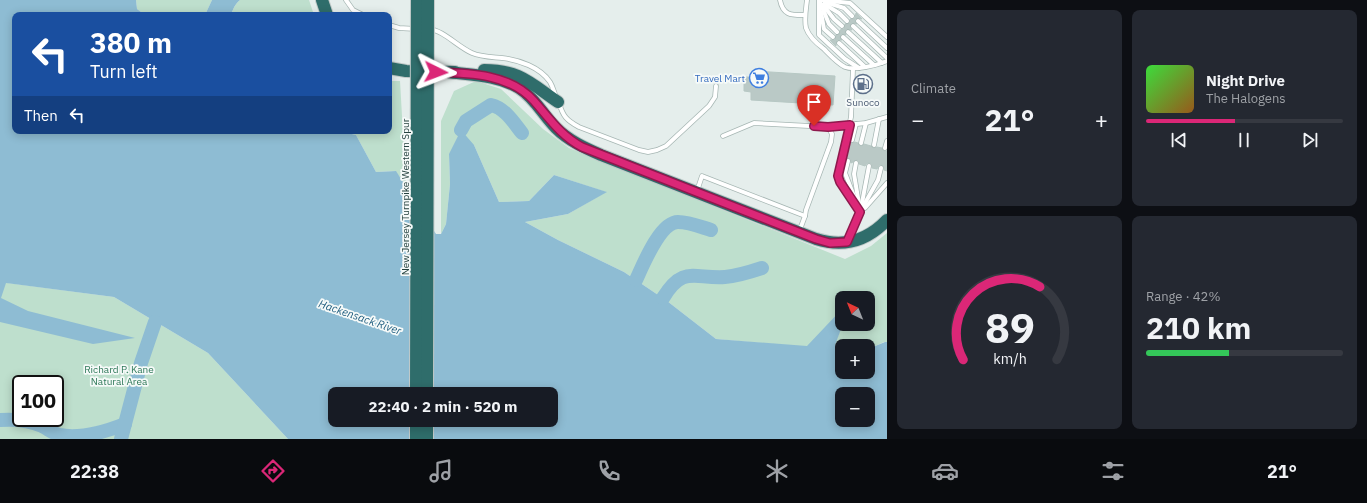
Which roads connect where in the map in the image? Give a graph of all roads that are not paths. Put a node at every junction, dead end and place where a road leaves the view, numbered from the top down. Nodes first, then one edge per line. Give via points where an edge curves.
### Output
1 (322, 0) edge
2 (346, 0) edge
3 (417, 0) edge
4 (428, 0) edge
5 (780, 0) edge
6 (806, 0) edge
7 (819, 0) edge
8 (326, 12) edge
9 (357, 12) edge
10 (805, 15) junction
11 (852, 16) dead end
12 (847, 21) dead end
13 (858, 21) dead end
14 (392, 26) edge
15 (842, 26) dead end
16 (853, 26) dead end
17 (838, 32) dead end
18 (848, 32) dead end
19 (833, 37) dead end
20 (843, 37) dead end
21 (887, 37) edge
22 (839, 43) dead end
23 (887, 48) edge
24 (887, 58) edge
25 (887, 61) edge
26 (882, 63) junction
27 (874, 65) junction
28 (865, 67) junction
29 (852, 68) junction
30 (859, 68) junction
31 (392, 69) edge
32 (447, 72) junction
33 (716, 86) dead end
34 (558, 102) junction
35 (887, 117) edge
36 (879, 119) junction
37 (866, 123) junction
38 (856, 124) junction
39 (850, 125) junction
40 (828, 127) junction
41 (723, 136) dead end
42 (852, 140) dead end
43 (887, 141) edge
44 (861, 143) dead end
45 (874, 145) dead end
46 (885, 148) dead end
47 (848, 161) dead end
48 (856, 163) dead end
49 (869, 166) dead end
50 (881, 168) dead end
51 (887, 183) edge
52 (697, 192) junction
53 (860, 212) junction
54 (805, 216) junction
55 (887, 220) edge
56 (799, 232) junction
57 (847, 242) junction
58 (416, 387) edge
59 (427, 387) edge
60 (416, 427) edge
61 (427, 427) edge
62 (416, 439) edge
63 (427, 439) edge

1 - 8 highway
2 - 9 lane
3 - 58 highway, New Jersey Turnpike Western Spur, bridge
4 - 59 highway, bridge
5 - 10 lane via 786,12
6 - 10 lane
7 - 11 lane via 844,8
7 - 12 lane
7 - 15 lane
7 - 17 lane via 829,24
7 - 19 lane via 824,29
7 - 21 lane via 850,3
7 - 30 lane via 819,35
10 - 29 lane via 807,28 813,40 840,64
13 - 23 lane
14 - 34 lane via 435,30 472,53 526,64 549,81
16 - 24 lane
18 - 26 lane
20 - 27 lane
22 - 28 lane
25 - 26 lane
26 - 27 lane
27 - 28 lane
28 - 30 lane
29 - 30 lane
29 - 39 lane
31 - 32 highway
32 - 34 highway via 510,72 529,81
32 - 52 highway via 485,76 510,83 528,94 556,128 576,144
33 - 34 lane via 715,97 709,106 666,146 652,151 639,150 574,124 563,115
35 - 36 lane
36 - 37 lane
36 - 45 lane
37 - 38 lane
37 - 44 lane
38 - 39 lane
38 - 42 lane
39 - 40 lane
39 - 53 lane via 838,176
40 - 41 lane via 754,123
40 - 54 lane via 832,134 832,142
43 - 46 lane
47 - 53 lane via 845,173
48 - 53 lane via 854,174
49 - 53 lane
50 - 53 lane via 878,180
51 - 53 lane
52 - 54 lane via 702,176
52 - 56 highway
53 - 57 lane
54 - 56 lane
55 - 57 highway via 873,232
56 - 57 highway via 830,243
60 - 62 highway
61 - 63 highway

